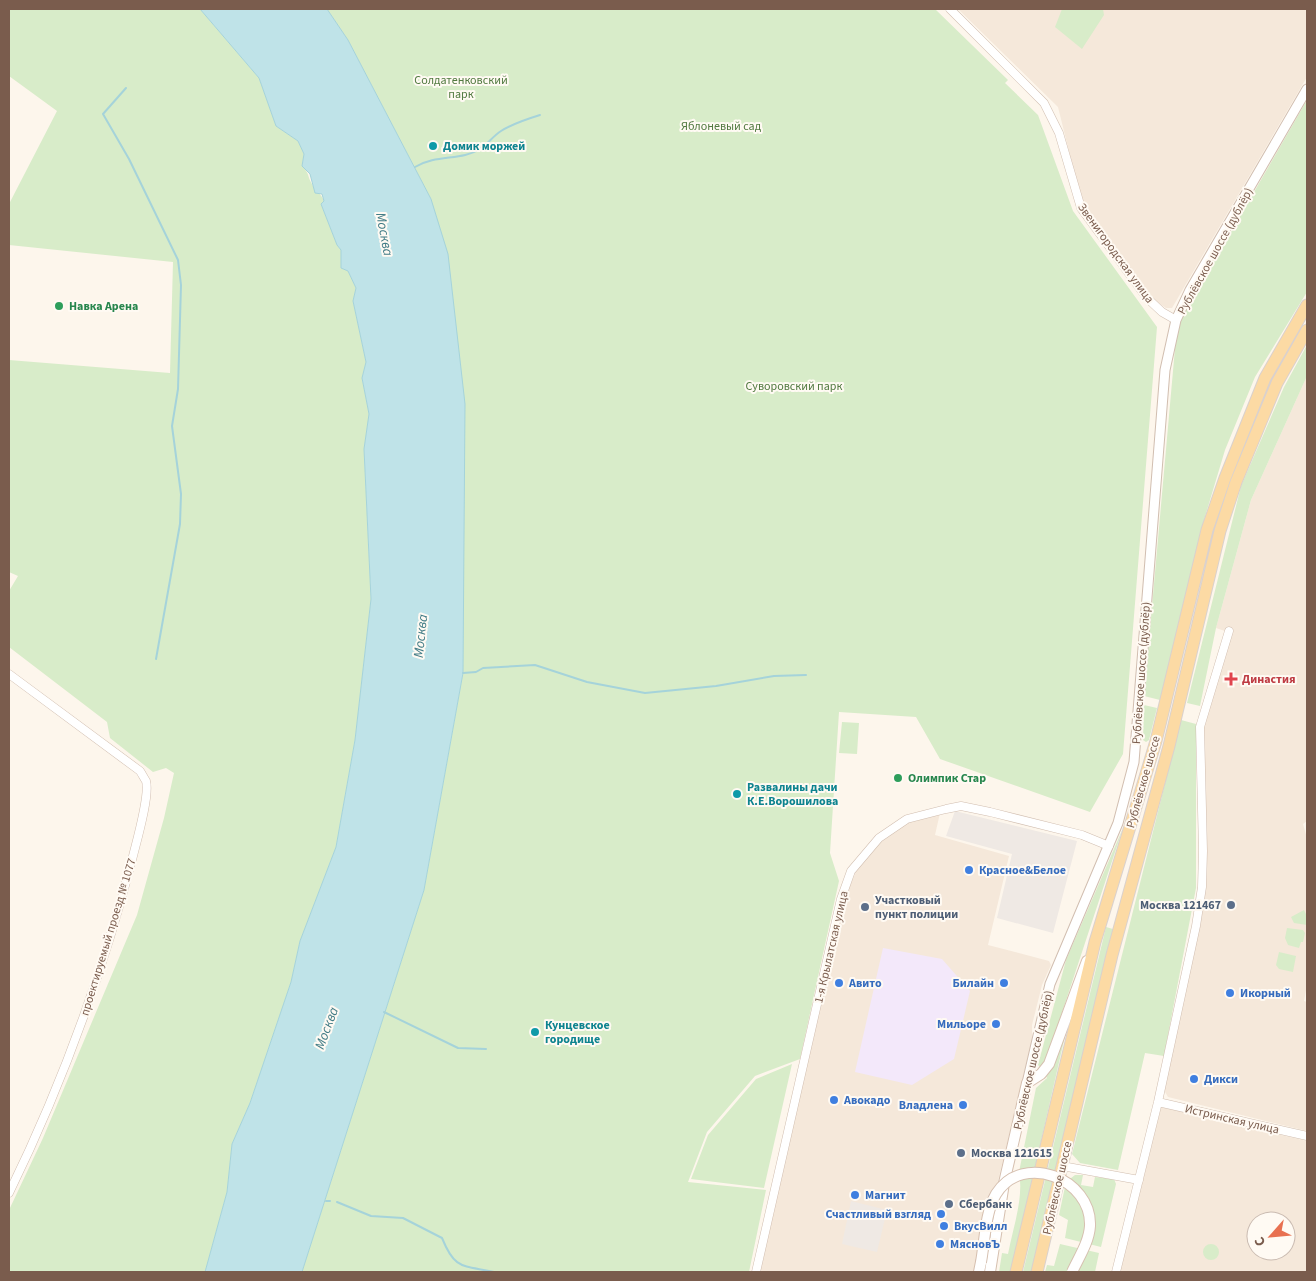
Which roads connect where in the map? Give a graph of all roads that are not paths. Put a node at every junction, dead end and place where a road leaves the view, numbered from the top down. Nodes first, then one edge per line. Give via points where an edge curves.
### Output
1 (950, 9) edge
2 (1307, 89) edge
3 (1307, 305) edge
4 (1176, 320) junction
5 (1307, 330) edge
6 (1229, 631) dead end
7 (9, 674) edge
8 (1109, 846) junction
9 (1095, 942) junction
10 (1027, 1083) junction
11 (1158, 1102) junction
12 (1307, 1136) edge
13 (1062, 1166) junction
14 (1138, 1180) junction
15 (9, 1193) edge
16 (756, 1272) edge
17 (979, 1272) edge
18 (990, 1272) edge
19 (1016, 1272) edge
20 (1037, 1272) edge
21 (1072, 1272) edge
22 (1116, 1272) edge

1 - 4 street, Звенигородская улица via 1044,102 1059,133 1082,208 1147,298
2 - 4 street, Рублёвское шоссе (дублёр) via 1190,290
3 - 9 main road, Рублёвское шоссе via 1264,378 1207,530 1156,741
4 - 8 street, Рублёвское шоссе (дублёр) via 1165,370 1134,762
5 - 13 main road, Рублёвское шоссе via 1277,383 1236,482 1220,531
6 - 11 street via 1200,727 1202,887
7 - 15 street, проектируемый проезд № 1077 via 140,771 146,782 140,828 118,914 83,1021 48,1109
8 - 10 street, Рублёвское шоссе (дублёр) via 1053,976
8 - 16 street, 1-я Крылатская улица via 1082,835 961,806 907,819 880,838 851,871 841,899
9 - 10 main road via 1049,1064
9 - 19 main road, Рублёвское шоссе
10 - 18 main road, Рублёвское шоссе (дублёр) via 1004,1183
11 - 12 street, Истринская улица
11 - 14 street
13 - 14 street
13 - 20 main road, Рублёвское шоссе
14 - 22 street
17 - 21 main road, bridge via 990,1208 996,1194 1018,1177 1035,1172 1063,1180 1077,1191 1085,1203 1089,1235

